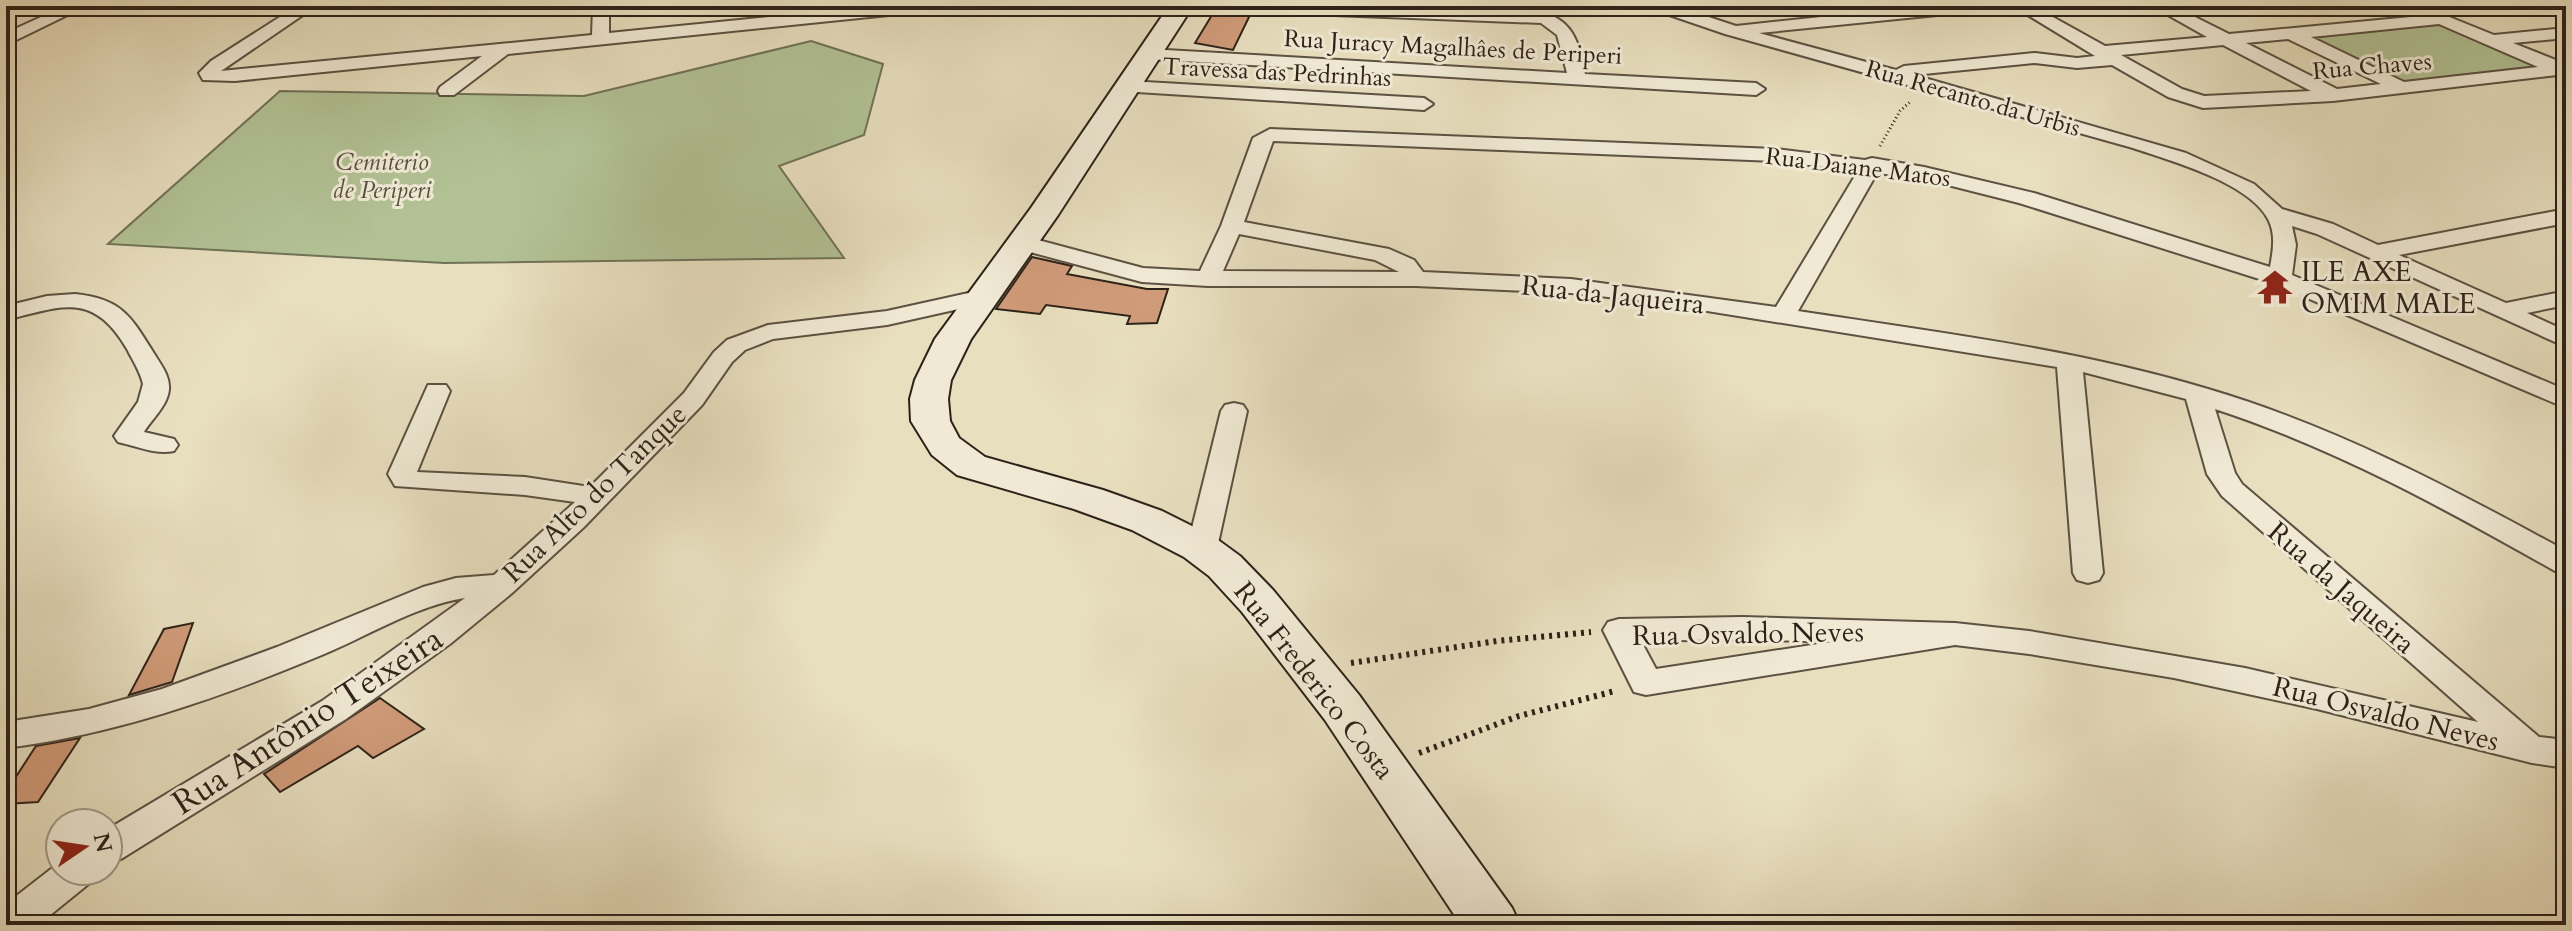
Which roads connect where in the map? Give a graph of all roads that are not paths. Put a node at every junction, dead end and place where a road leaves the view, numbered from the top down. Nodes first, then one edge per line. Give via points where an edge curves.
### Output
1 (78, 6) edge
2 (308, 6) edge
3 (601, 6) edge
4 (928, 6) edge
5 (1181, 6) edge
6 (1231, 6) edge
7 (1658, 6) edge
8 (1764, 6) edge
9 (1977, 6) edge
10 (2021, 6) edge
11 (2160, 6) edge
12 (2411, 6) edge
13 (1285, 7) edge
14 (1532, 12) edge
15 (2441, 19) junction
16 (1788, 23) junction
17 (1731, 30) junction
18 (2566, 33) edge
19 (2290, 34) junction
20 (6, 40) edge
21 (2227, 40) junction
22 (2492, 40) junction
23 (600, 41) junction
24 (503, 50) junction
25 (2108, 56) junction
26 (2563, 70) edge
27 (1138, 71) junction
28 (1427, 72) junction
29 (1883, 73) junction
30 (1577, 78) junction
31 (2404, 88) junction
32 (1756, 89) dead end
33 (447, 91) dead end
34 (2333, 95) junction
35 (1424, 104) junction
36 (1423, 140) junction
37 (1872, 164) junction
38 (2277, 214) junction
39 (2566, 216) edge
40 (1232, 226) junction
41 (1023, 243) junction
42 (2377, 252) junction
43 (2280, 278) junction
44 (1208, 279) junction
45 (1416, 279) junction
46 (982, 297) junction
47 (2566, 298) edge
48 (2503, 311) junction
49 (6, 313) edge
50 (1783, 316) junction
51 (2566, 340) edge
52 (2069, 361) junction
53 (437, 391) dead end
54 (2198, 394) junction
55 (2566, 400) edge
56 (1234, 411) dead end
57 (164, 445) dead end
58 (596, 497) junction
59 (1202, 548) junction
60 (2566, 564) edge
61 (2088, 573) dead end
62 (501, 586) junction
63 (1955, 634) junction
64 (6, 735) edge
65 (2549, 752) edge
66 (124, 838) edge
67 (57, 887) edge
68 (9, 925) edge
69 (1492, 925) edge

1 - 20 street
2 - 24 street via 217,65 209,76
3 - 23 street
4 - 23 street
5 - 27 main road, Rua Frederico Costa
6 - 13 street
7 - 17 street, Rua Recanto da Urbis
8 - 16 street
9 - 16 street
10 - 25 street
11 - 21 street
12 - 15 street
13 - 14 street
14 - 30 street via 1559,24 1567,34
15 - 19 street
15 - 22 street
16 - 17 street
17 - 29 street, Rua Recanto da Urbis
18 - 22 street
19 - 21 street
19 - 31 street
21 - 25 street
21 - 34 street
22 - 26 street
23 - 24 street
24 - 33 street
25 - 29 street via 2077,63 2035,58
25 - 34 street, Rua Chaves via 2183,97 2203,102
26 - 31 street, Rua Chaves
27 - 28 street, Rua Juracy Magalhâes de Periperi
27 - 35 street, Travessa das Pedrinhas
27 - 41 main road, Rua Frederico Costa
28 - 30 street, Rua Juracy Magalhâes de Periperi
28 - 35 street
29 - 38 street, Rua Recanto da Urbis via 2184,159 2248,190
30 - 32 street, Rua Juracy Magalhâes de Periperi
31 - 34 street, Rua Chaves
35 - 36 street
36 - 37 street, Rua Daiane Matos
36 - 40 street, Rua Daiane Matos via 1266,137
37 - 43 street, Rua Daiane Matos via 2013,194
37 - 50 street
38 - 42 street, Rua Recanto da Urbis
38 - 43 street via 2285,235
39 - 42 street
40 - 44 street, Rua Daiane Matos
40 - 45 street via 1381,254 1406,265
41 - 44 street, Rua da Jaqueira via 1142,275
41 - 46 main road, Rua Frederico Costa
42 - 48 street, Rua Recanto da Urbis
43 - 55 street, Rua Daiane Matos
44 - 45 street, Rua da Jaqueira
45 - 50 street, Rua da Jaqueira via 1571,286
46 - 58 street, Rua Alto do Tanque via 744,340
46 - 59 main road, Rua Frederico Costa via 942,358 928,400 936,438 948,453 971,466 1139,517
47 - 48 street
48 - 51 street, Rua Recanto da Urbis
49 - 57 street via 63,301 113,313 124,323 156,386 128,436
50 - 52 street, Rua da Jaqueira
52 - 54 street, Rua da Jaqueira
52 - 61 street
53 - 58 street via 402,474 405,480 552,487
54 - 60 street, Rua da Jaqueira via 2261,415 2422,484
54 - 65 street, Rua da Jaqueira via 2221,474 2232,490
56 - 59 street
58 - 62 street, Rua Alto do Tanque
59 - 69 main road, Rua Frederico Costa via 1251,593 1313,669
62 - 64 street, Rua Alto do Tanque via 443,592 101,720
62 - 66 street, Rua Antônio Teixeira via 334,710
63 - 63 street, Rua Osvaldo Neves via 1742,628 1619,630 1646,683
63 - 65 street, Rua Osvaldo Neves via 2169,663
67 - 68 street

